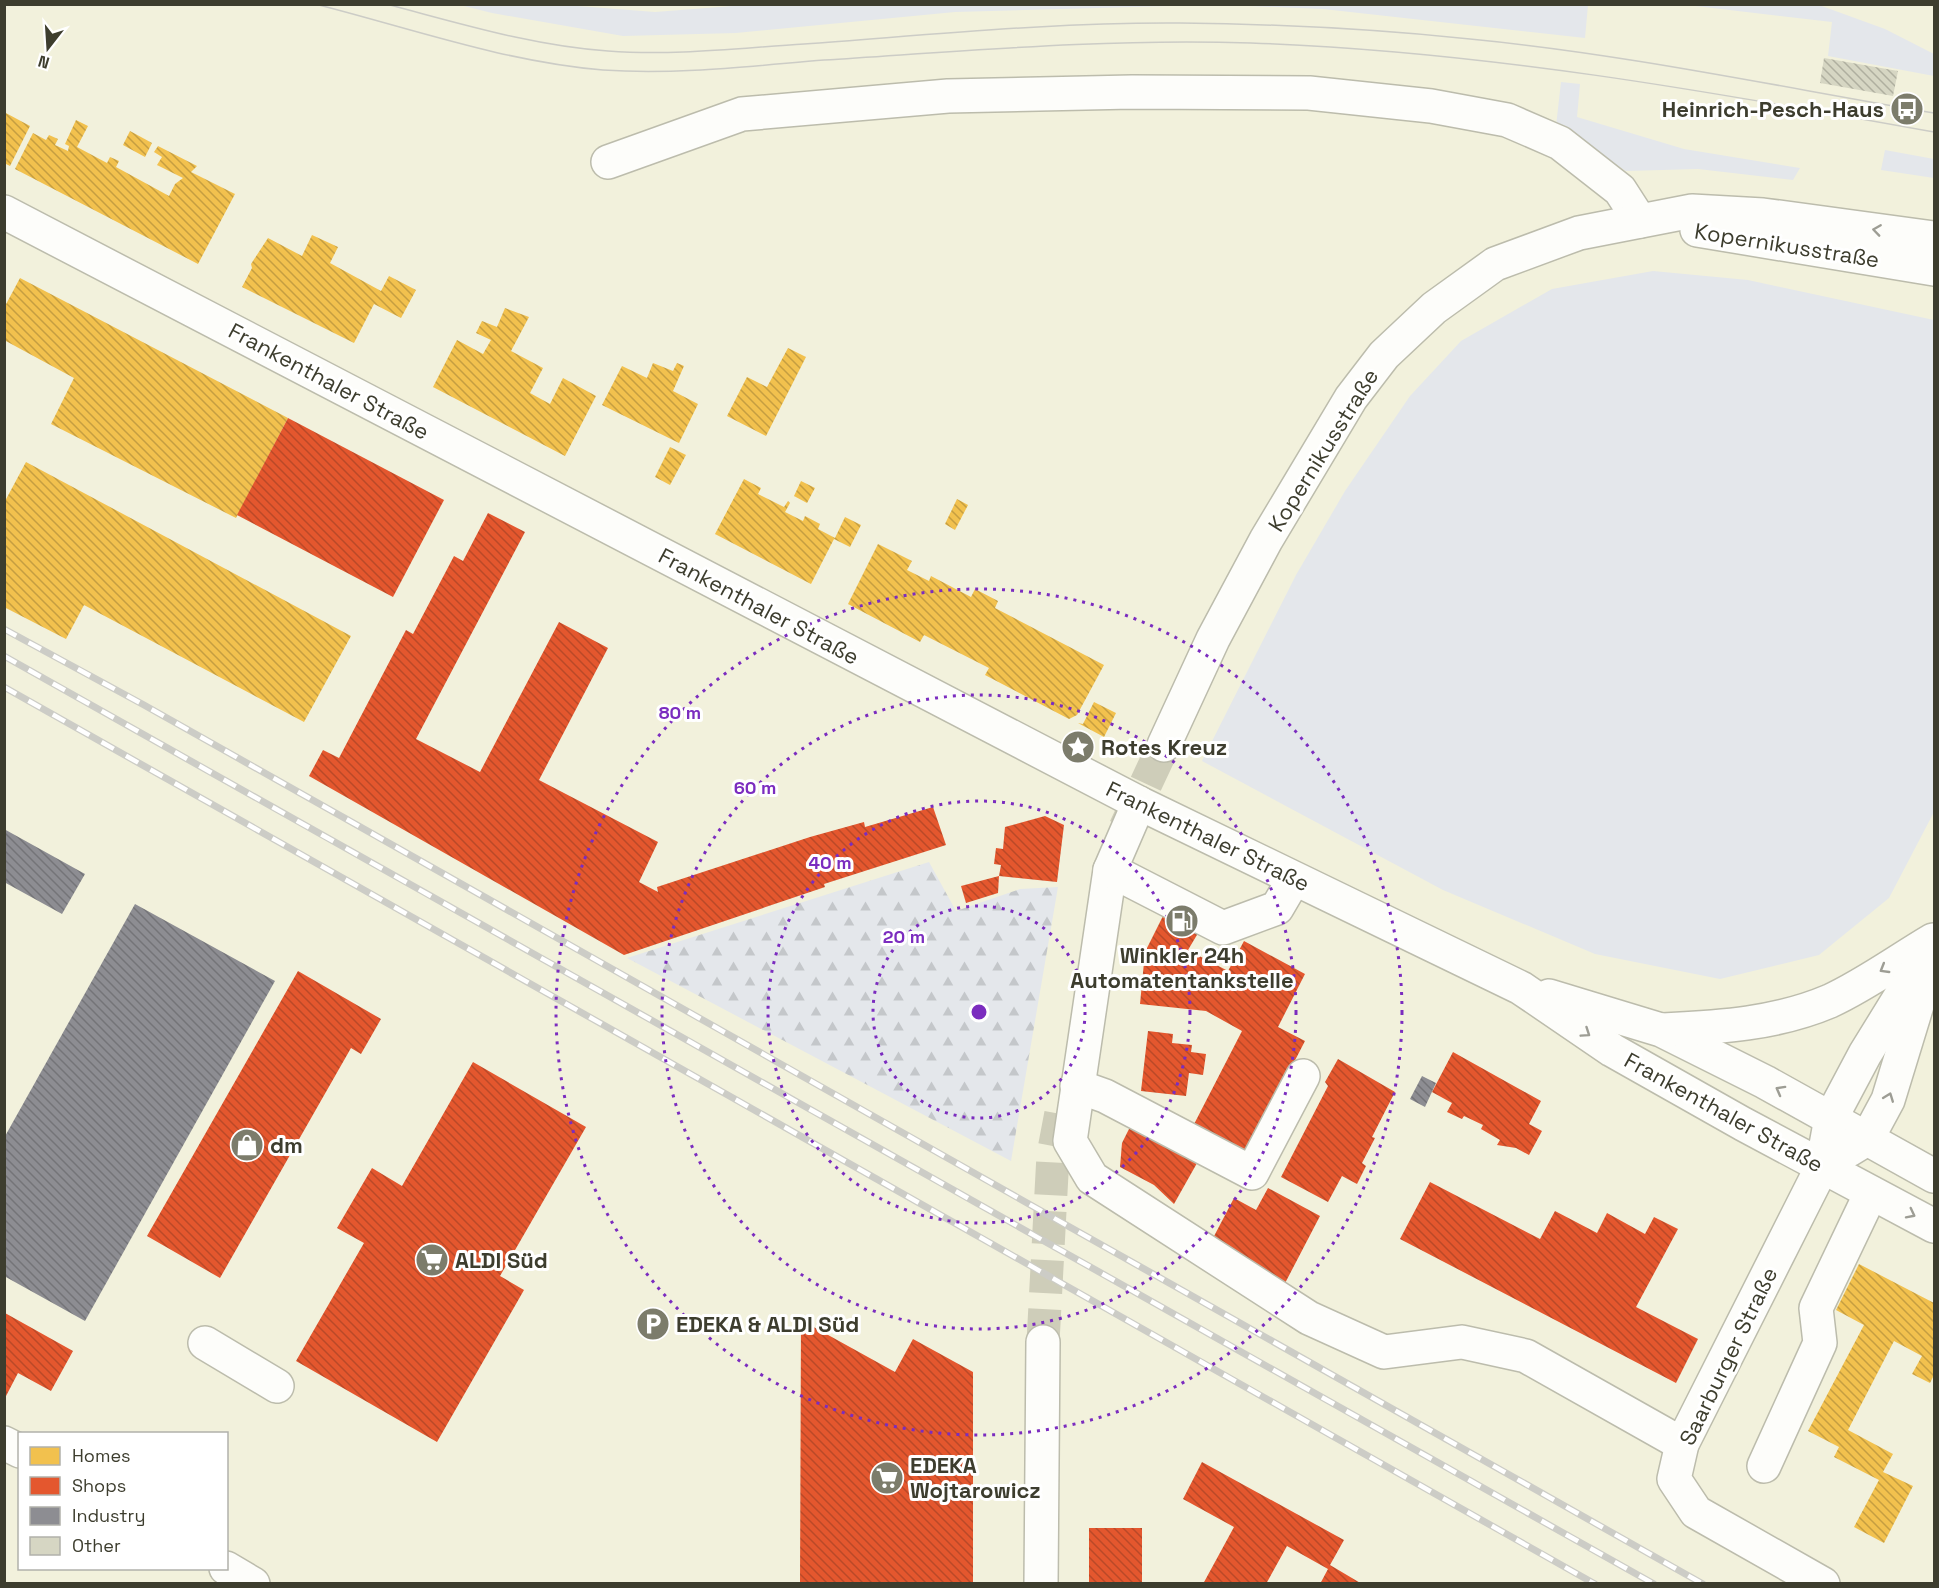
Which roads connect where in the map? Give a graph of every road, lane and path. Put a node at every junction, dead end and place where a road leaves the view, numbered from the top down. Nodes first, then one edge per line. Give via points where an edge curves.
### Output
1 (608, 162) dead end
2 (4, 212) edge
3 (1640, 221) junction
4 (1935, 238) edge
5 (1935, 269) edge
6 (1164, 745) tunnel mouth
7 (1139, 803) junction
8 (1110, 870) junction
9 (1294, 879) junction
10 (1935, 940) edge
11 (1935, 947) edge
12 (1521, 988) junction
13 (1661, 1030) junction
14 (1303, 1076) dead end
15 (1077, 1086) junction
16 (1831, 1118) junction
17 (1867, 1139) junction
18 (1822, 1167) junction
19 (1935, 1176) edge
20 (1871, 1193) junction
21 (1935, 1226) edge
22 (1043, 1342) tunnel mouth
23 (205, 1343) dead end
24 (277, 1386) dead end
25 (4, 1443) edge
26 (1682, 1444) junction
27 (18, 1450) edge
28 (1764, 1466) dead end
29 (228, 1569) edge
30 (254, 1584) edge
31 (1041, 1584) edge
32 (1823, 1584) edge

1 - 3 street via 742,114 948,96 1309,93 1431,106 1507,120 1560,143 1620,190
2 - 7 street, Frankenthaler Straße
4 -> 3 street, Kopernikusstraße via 1751,214 1692,211
3 - 5 street, Kopernikusstraße
3 - 6 street, Kopernikusstraße via 1579,233 1495,264 1434,308 1384,355 1333,426 1266,540 1213,639
7 - 8 street
7 - 9 street, Frankenthaler Straße
8 - 9 street via 1223,928 1277,908
8 - 15 street
9 - 12 street, Frankenthaler Straße
10 -> 13 street via 1831,1000 1779,1018
10 - 16 street
17 -> 11 street via 1888,1100
12 - 13 street, Frankenthaler Straße
12 -> 18 street, Frankenthaler Straße via 1612,1050
16 -> 13 street, Frankenthaler Straße
14 - 15 street via 1252,1173 1105,1096
15 - 26 street via 1070,1141 1092,1178 1309,1318 1384,1352 1462,1342 1526,1356
16 - 17 street, Frankenthaler Straße
16 - 18 street
17 - 18 street
17 - 19 street, Frankenthaler Straße
18 - 20 street, Frankenthaler Straße
18 - 26 street, Saarburger Straße
20 -> 21 street, Frankenthaler Straße
20 - 28 street via 1816,1308 1821,1343
22 - 31 street
23 - 24 street
25 - 27 street
26 - 32 street, Saarburger Straße via 1674,1479 1696,1512
29 - 30 street

